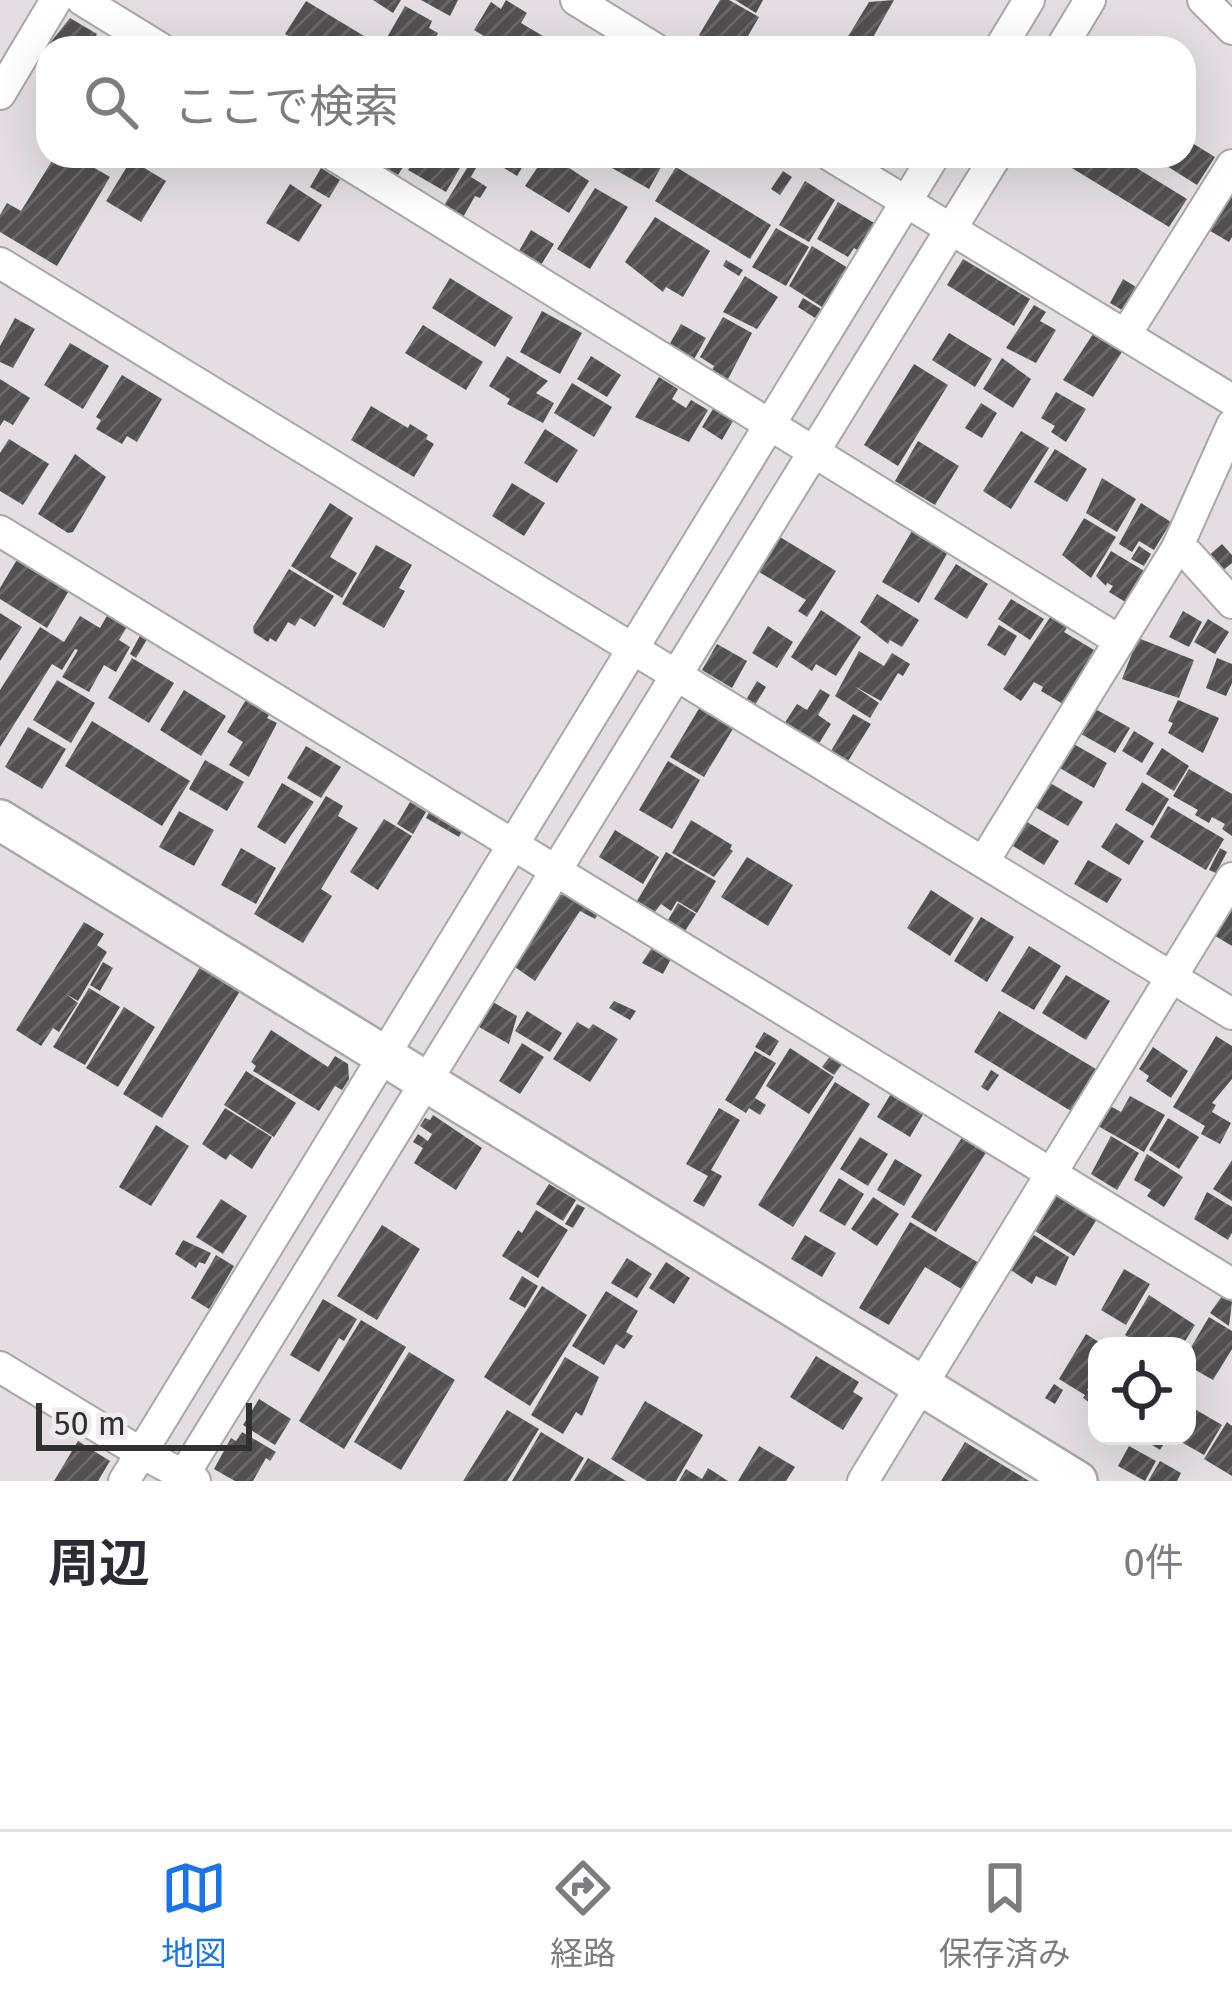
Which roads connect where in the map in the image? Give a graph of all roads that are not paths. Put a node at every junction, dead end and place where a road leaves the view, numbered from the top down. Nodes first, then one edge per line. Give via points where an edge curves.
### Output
1 (56, 0) edge
2 (82, 0) edge
3 (576, 0) edge
4 (1030, 0) edge
5 (1090, 0) edge
6 (1203, 0) edge
7 (1232, 29) edge
8 (140, 36) edge
9 (634, 36) edge
10 (1008, 36) edge
11 (1068, 36) edge
12 (0, 94) edge
13 (1232, 165) edge
14 (354, 168) edge
15 (851, 168) edge
16 (927, 168) edge
17 (989, 168) edge
18 (906, 202) junction
19 (951, 230) junction
20 (0, 263) edge
21 (1126, 334) junction
22 (1232, 400) edge
23 (770, 424) junction
24 (1232, 424) edge
25 (813, 450) junction
26 (0, 531) edge
27 (1177, 548) junction
28 (1232, 603) edge
29 (1120, 641) junction
30 (631, 650) junction
31 (675, 677) junction
32 (0, 820) edge
33 (514, 848) junction
34 (984, 861) junction
35 (557, 873) junction
36 (1232, 878) edge
37 (1171, 977) junction
38 (1232, 1014) edge
39 (383, 1052) junction
40 (428, 1080) junction
41 (1050, 1172) junction
42 (1232, 1284) edge
43 (0, 1367) edge
44 (921, 1386) junction
45 (141, 1453) junction
46 (186, 1479) edge
47 (124, 1481) edge
48 (863, 1481) edge
49 (1077, 1481) edge

1 - 12 street
2 - 8 street
3 - 9 street
4 - 10 street
5 - 11 street
6 - 7 street
13 - 21 street
14 - 23 street
15 - 18 street
16 - 18 street
17 - 19 street
18 - 19 street
18 - 23 street
19 - 21 street
19 - 25 street
20 - 30 street
21 - 22 street
23 - 25 street
23 - 30 street
24 - 27 street
25 - 29 street
25 - 31 street
26 - 33 street
27 - 28 street
27 - 29 street
29 - 34 street
30 - 31 street
30 - 33 street
31 - 34 street
31 - 35 street
32 - 39 street
33 - 35 street
33 - 39 street
34 - 37 street
35 - 40 street
35 - 41 street
36 - 37 street
37 - 38 street
37 - 41 street
39 - 40 street
39 - 45 street
40 - 44 street
40 - 46 street
41 - 42 street
41 - 44 street
43 - 45 street
44 - 48 street
44 - 49 street
45 - 46 street
45 - 47 street

